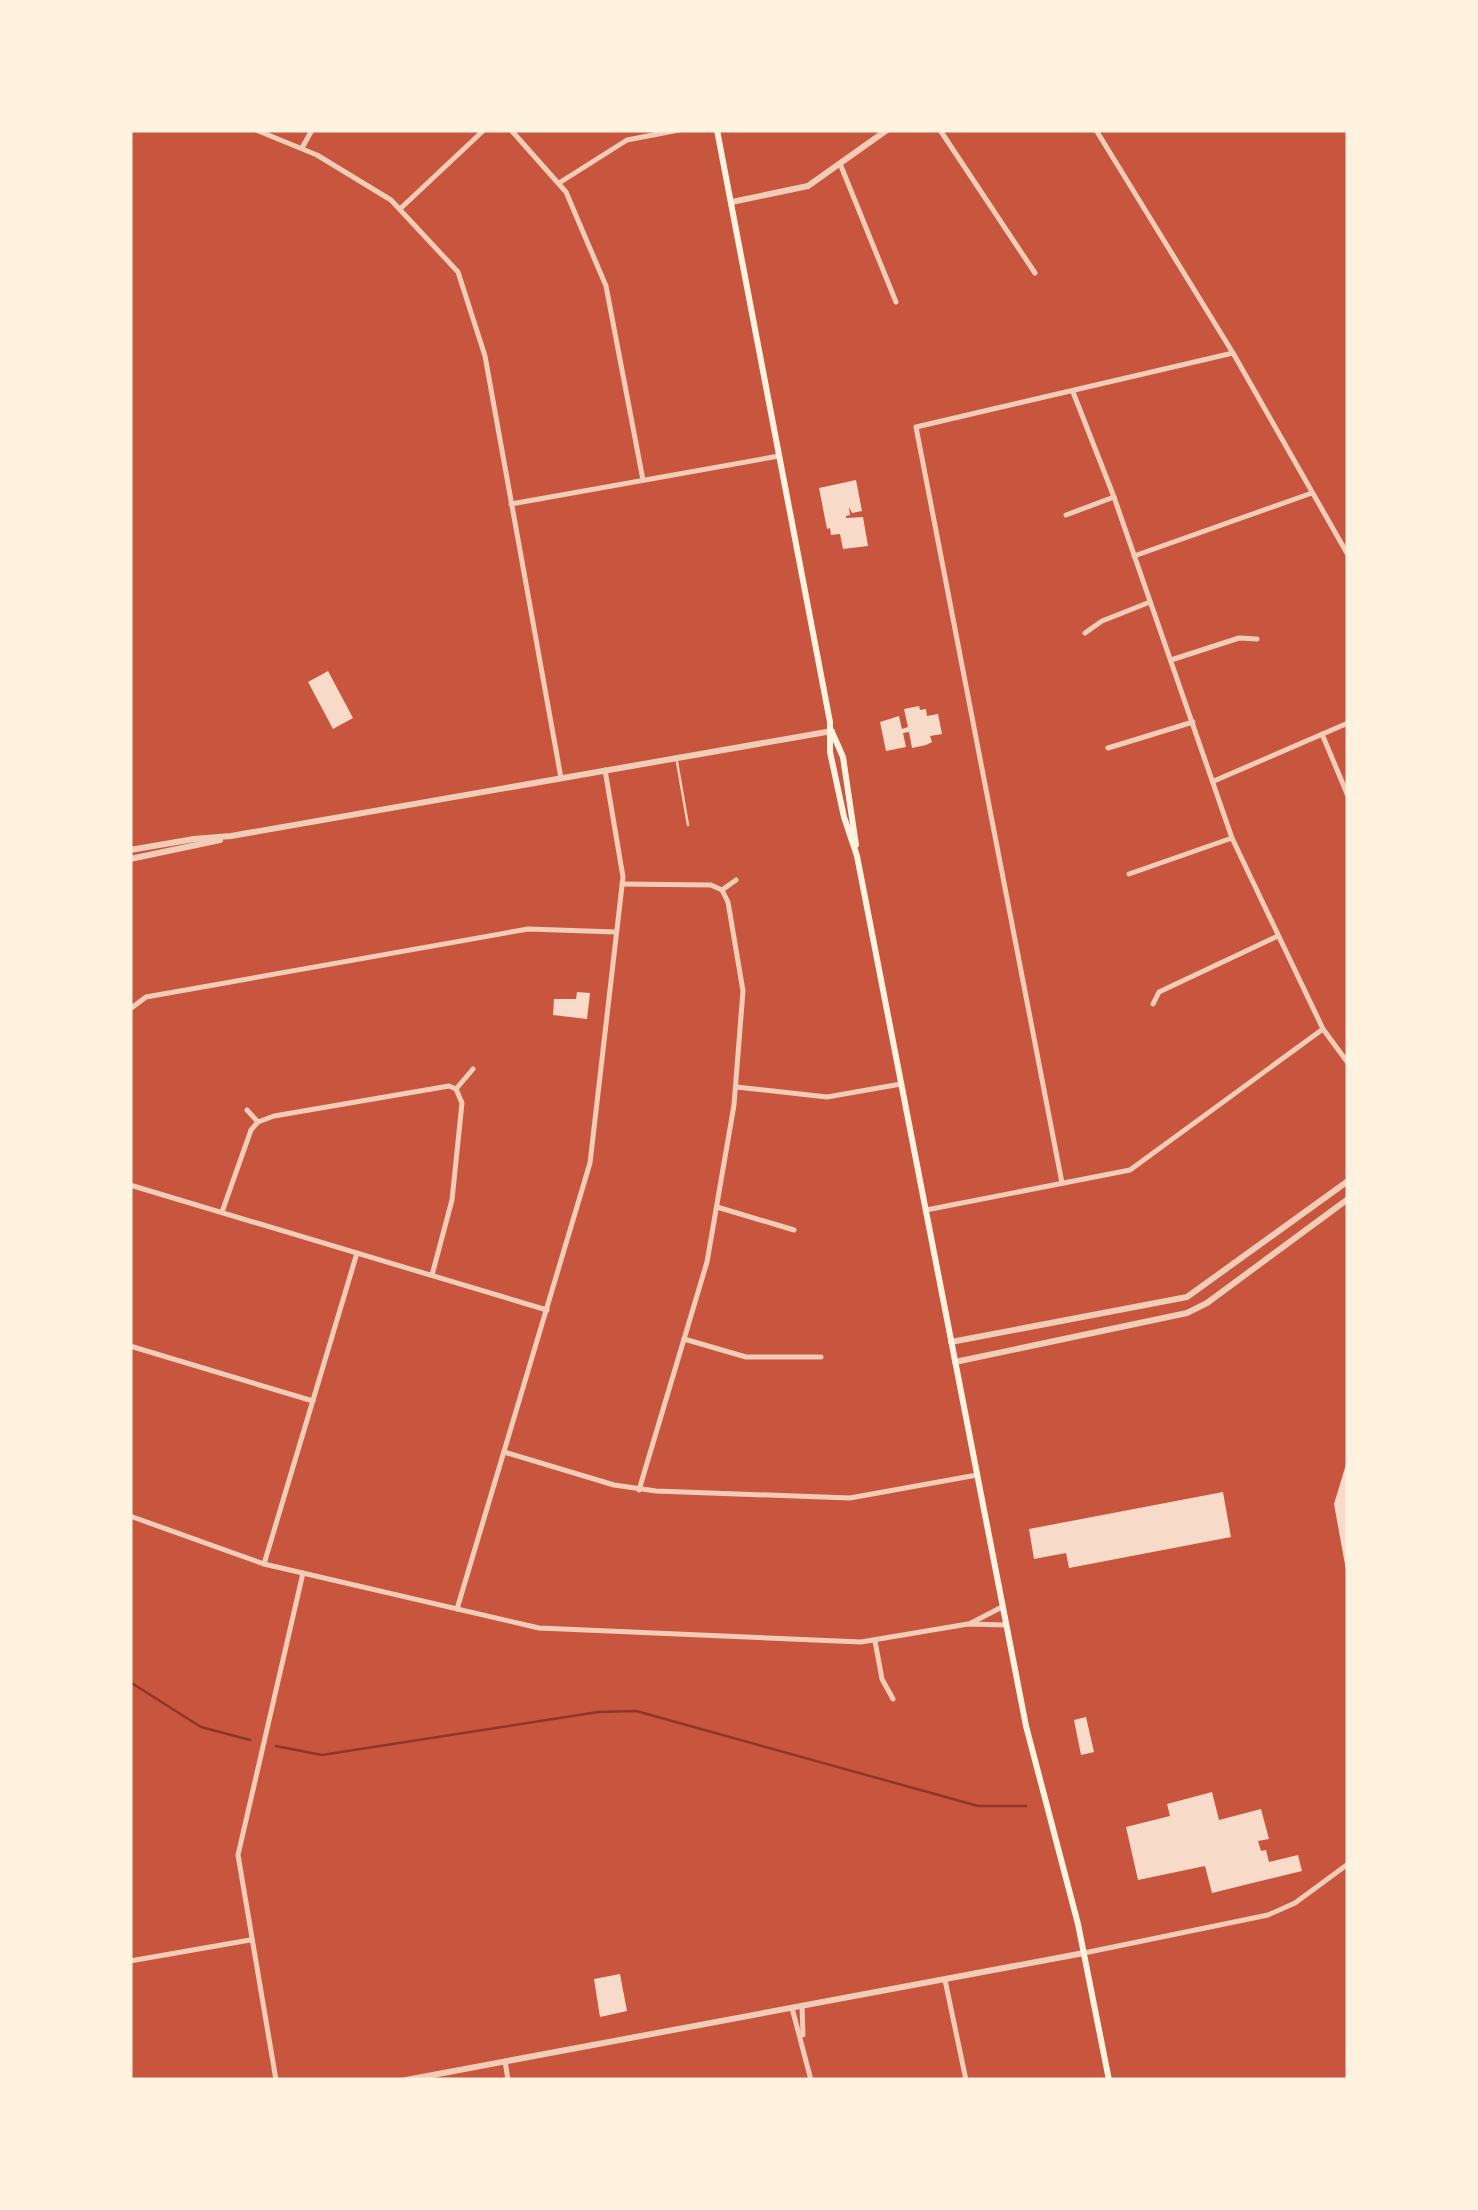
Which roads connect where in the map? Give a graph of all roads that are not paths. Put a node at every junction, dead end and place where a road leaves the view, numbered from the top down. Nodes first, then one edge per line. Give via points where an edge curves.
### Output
1 (256, 130) edge
2 (312, 130) edge
3 (484, 130) edge
4 (510, 130) edge
5 (679, 130) edge
6 (718, 130) edge
7 (888, 130) edge
8 (940, 130) edge
9 (1096, 130) edge
10 (302, 148) junction
11 (841, 166) junction
12 (559, 182) junction
13 (732, 202) junction
14 (401, 208) junction
15 (1035, 273) dead end
16 (896, 302) dead end
17 (1233, 354) junction
18 (1072, 392) junction
19 (780, 456) junction
20 (642, 480) junction
21 (1312, 493) junction
22 (1114, 497) junction
23 (511, 504) junction
24 (1066, 515) dead end
25 (1348, 555) edge
26 (1134, 556) junction
27 (1150, 602) junction
28 (1086, 633) dead end
29 (1257, 640) dead end
30 (1171, 660) junction
31 (1193, 722) junction
32 (1348, 723) edge
33 (832, 730) junction
34 (1322, 734) junction
35 (1108, 748) dead end
36 (676, 757) junction
37 (605, 770) junction
38 (560, 778) junction
39 (1214, 781) junction
40 (1348, 796) edge
41 (688, 824) dead end
42 (231, 836) junction
43 (1232, 838) junction
44 (130, 850) edge
45 (130, 859) edge
46 (1129, 874) dead end
47 (736, 880) dead end
48 (622, 884) junction
49 (722, 890) junction
50 (616, 932) junction
51 (1278, 936) junction
52 (1153, 1004) dead end
53 (130, 1008) edge
54 (1323, 1028) junction
55 (1348, 1063) edge
56 (473, 1069) dead end
57 (902, 1084) junction
58 (736, 1086) junction
59 (456, 1089) junction
60 (247, 1110) dead end
61 (258, 1122) junction
62 (1348, 1181) edge
63 (1062, 1183) junction
64 (130, 1185) edge
65 (1348, 1199) edge
66 (717, 1207) junction
67 (926, 1210) junction
68 (222, 1212) junction
69 (794, 1230) dead end
70 (357, 1253) junction
71 (1224, 1272) junction
72 (432, 1275) junction
73 (1232, 1284) junction
74 (547, 1310) junction
75 (684, 1339) junction
76 (950, 1342) junction
77 (130, 1346) edge
78 (821, 1358) dead end
79 (955, 1362) junction
80 (313, 1401) junction
81 (504, 1452) junction
82 (976, 1475) junction
83 (639, 1490) junction
84 (130, 1516) edge
85 (264, 1564) junction
86 (304, 1574) junction
87 (1002, 1607) junction
88 (457, 1609) junction
89 (968, 1624) junction
90 (1006, 1625) junction
91 (875, 1641) junction
92 (893, 1699) dead end
93 (1348, 1864) edge
94 (251, 1939) junction
95 (1084, 1953) junction
96 (130, 1961) edge
97 (945, 1979) junction
98 (802, 2006) junction
99 (792, 2008) junction
100 (804, 2043) junction
101 (505, 2062) junction
102 (276, 2080) edge
103 (406, 2080) edge
104 (508, 2080) edge
105 (811, 2080) edge
106 (966, 2080) edge
107 (1109, 2080) edge

1 - 10 street
2 - 10 street
3 - 14 street
4 - 12 street
5 - 12 street via 627,140
6 - 13 main road
7 - 11 street
8 - 15 street
9 - 17 street
10 - 14 street
11 - 13 street via 808,186
11 - 16 street
12 - 20 street via 609,295
13 - 19 main road
14 - 23 street via 462,280 485,356
17 - 18 street
17 - 21 street
18 - 22 street
18 - 63 street via 916,427
19 - 20 street
19 - 33 main road
20 - 23 street
21 - 25 street
21 - 26 street
22 - 24 street
22 - 26 street
23 - 38 street
26 - 27 street
27 - 28 street
27 - 30 street
29 - 30 street via 1239,638
30 - 31 street
31 - 35 street
31 - 39 street
32 - 34 street
33 - 36 street
33 - 57 main road via 830,752
34 - 39 street
34 - 40 street
36 - 37 street
36 - 41 lane
37 - 38 street
37 - 48 street
38 - 42 street
39 - 43 street
42 - 44 street
42 - 45 street
43 - 46 street
43 - 51 street
47 - 49 street
48 - 49 street
48 - 50 street
49 - 58 street via 743,984
50 - 53 street via 528,929 146,997
50 - 74 street via 590,1163
51 - 52 street via 1159,992
51 - 54 street
54 - 55 street
54 - 63 street via 1130,1170
56 - 59 street
57 - 58 street via 827,1098
57 - 67 main road
58 - 66 street
59 - 61 street via 443,1086
59 - 72 street via 462,1103 452,1200
60 - 61 street
61 - 68 street
62 - 71 street
63 - 67 street
64 - 68 street
65 - 73 street
66 - 69 street
66 - 75 street
67 - 76 main road
68 - 70 street
70 - 72 street
70 - 80 street
71 - 73 street
71 - 76 street via 1178,1300
72 - 74 street
73 - 79 street via 1177,1316
74 - 81 street
75 - 78 street via 746,1357
75 - 83 street
76 - 79 main road
77 - 80 street
79 - 82 main road
80 - 85 street
81 - 83 street
81 - 88 street
82 - 83 street via 850,1498
82 - 87 main road
84 - 85 street
85 - 86 street
86 - 88 street
86 - 94 street via 238,1855
87 - 89 street
87 - 90 main road
88 - 91 street via 539,1628
89 - 90 street
89 - 91 street
90 - 95 main road
91 - 92 street
93 - 95 street via 1268,1915
94 - 96 street
94 - 102 street
95 - 97 street
95 - 107 main road
97 - 98 street
97 - 106 street
98 - 99 street
98 - 100 street
99 - 100 street
99 - 101 street
100 - 105 street
101 - 103 street
101 - 104 street

